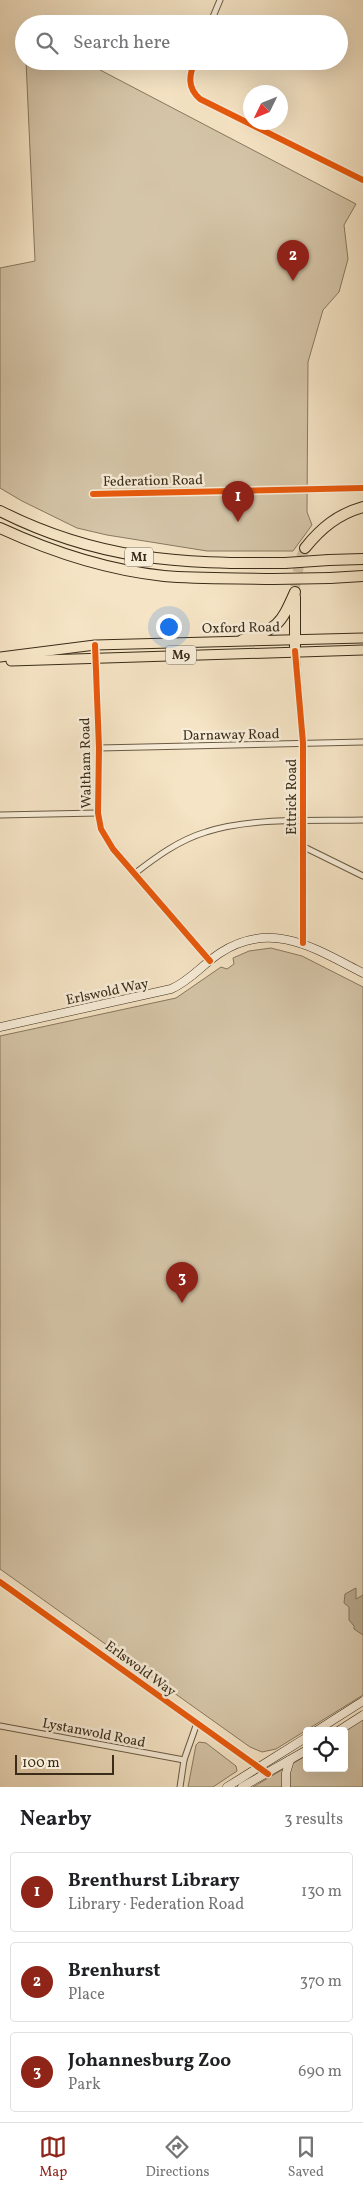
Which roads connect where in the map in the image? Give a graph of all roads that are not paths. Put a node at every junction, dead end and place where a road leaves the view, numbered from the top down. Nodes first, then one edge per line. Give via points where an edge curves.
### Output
1 (220, 0) edge
2 (214, 15) edge
3 (192, 70) edge
4 (363, 180) edge
5 (363, 488) edge
6 (93, 494) dead end
7 (363, 507) edge
8 (0, 511) edge
9 (0, 528) edge
10 (305, 548) tunnel mouth
11 (363, 559) edge
12 (363, 576) edge
13 (363, 638) edge
14 (242, 640) junction
15 (295, 640) junction
16 (95, 645) junction
17 (363, 650) edge
18 (296, 651) junction
19 (0, 656) edge
20 (95, 658) junction
21 (0, 662) edge
22 (363, 742) edge
23 (304, 743) junction
24 (99, 748) junction
25 (98, 813) junction
26 (0, 816) edge
27 (363, 820) edge
28 (304, 822) junction
29 (304, 847) junction
30 (134, 874) junction
31 (363, 876) edge
32 (303, 943) junction
33 (210, 961) junction
34 (363, 973) edge
35 (0, 1027) edge
36 (0, 1582) edge
37 (363, 1701) edge
38 (363, 1715) edge
39 (197, 1723) junction
40 (0, 1726) edge
41 (322, 1727) edge
42 (344, 1727) edge
43 (303, 1739) edge
44 (303, 1752) edge
45 (184, 1760) junction
46 (290, 1760) junction
47 (258, 1767) junction
48 (268, 1774) junction
49 (180, 1787) edge
50 (226, 1787) edge
51 (242, 1787) edge
52 (286, 1787) edge

1 - 2 street
3 - 4 street via 189,80 193,92 200,99
5 - 6 street, Federation Road
7 - 10 highway via 337,518 317,533
8 - 11 highway, M1, bridge via 60,536 127,555 188,562 285,563
9 - 12 highway, M1, bridge via 65,555 164,576 274,579
13 - 15 main road, Oxford Road / M9
14 - 15 main road, Oxford Road / M9
14 - 15 highway via 276,626 284,616 295,589
14 - 16 main road, Oxford Road / M9
15 - 18 highway
16 - 19 main road, Oxford Road / M9
16 - 20 street, Waltham Road
17 - 18 main road, Oxford Road / M9
18 - 20 main road, Oxford Road / M9
18 - 23 street, Ettrick Road
20 - 21 main road, Oxford Road / M9
20 - 24 street, Waltham Road
22 - 23 street, Darnaway Road
23 - 24 street, Darnaway Road
23 - 28 street, Ettrick Road
24 - 25 street, Waltham Road
25 - 26 street
25 - 30 street, Waltham Road via 108,842
27 - 28 street
28 - 29 street, Ettrick Road
28 - 30 street via 248,824 208,831 164,853
29 - 31 street
29 - 32 street, Ettrick Road
30 - 33 street, Waltham Road
32 - 33 main road, Erlswold Way via 274,938 256,939 231,947
32 - 34 main road, Erlswold Way
33 - 35 main road, Erlswold Way via 171,990
36 - 39 street, Erlswold Way
37 - 41 main road
38 - 42 main road
39 - 45 street
39 - 47 street, Erlswold Way
40 - 45 street, Lystanwold Road
43 - 47 main road
44 - 46 main road
45 - 49 street
46 - 48 main road
46 - 52 main road
47 - 48 street, Erlswold Way
47 - 50 main road
48 - 51 main road

